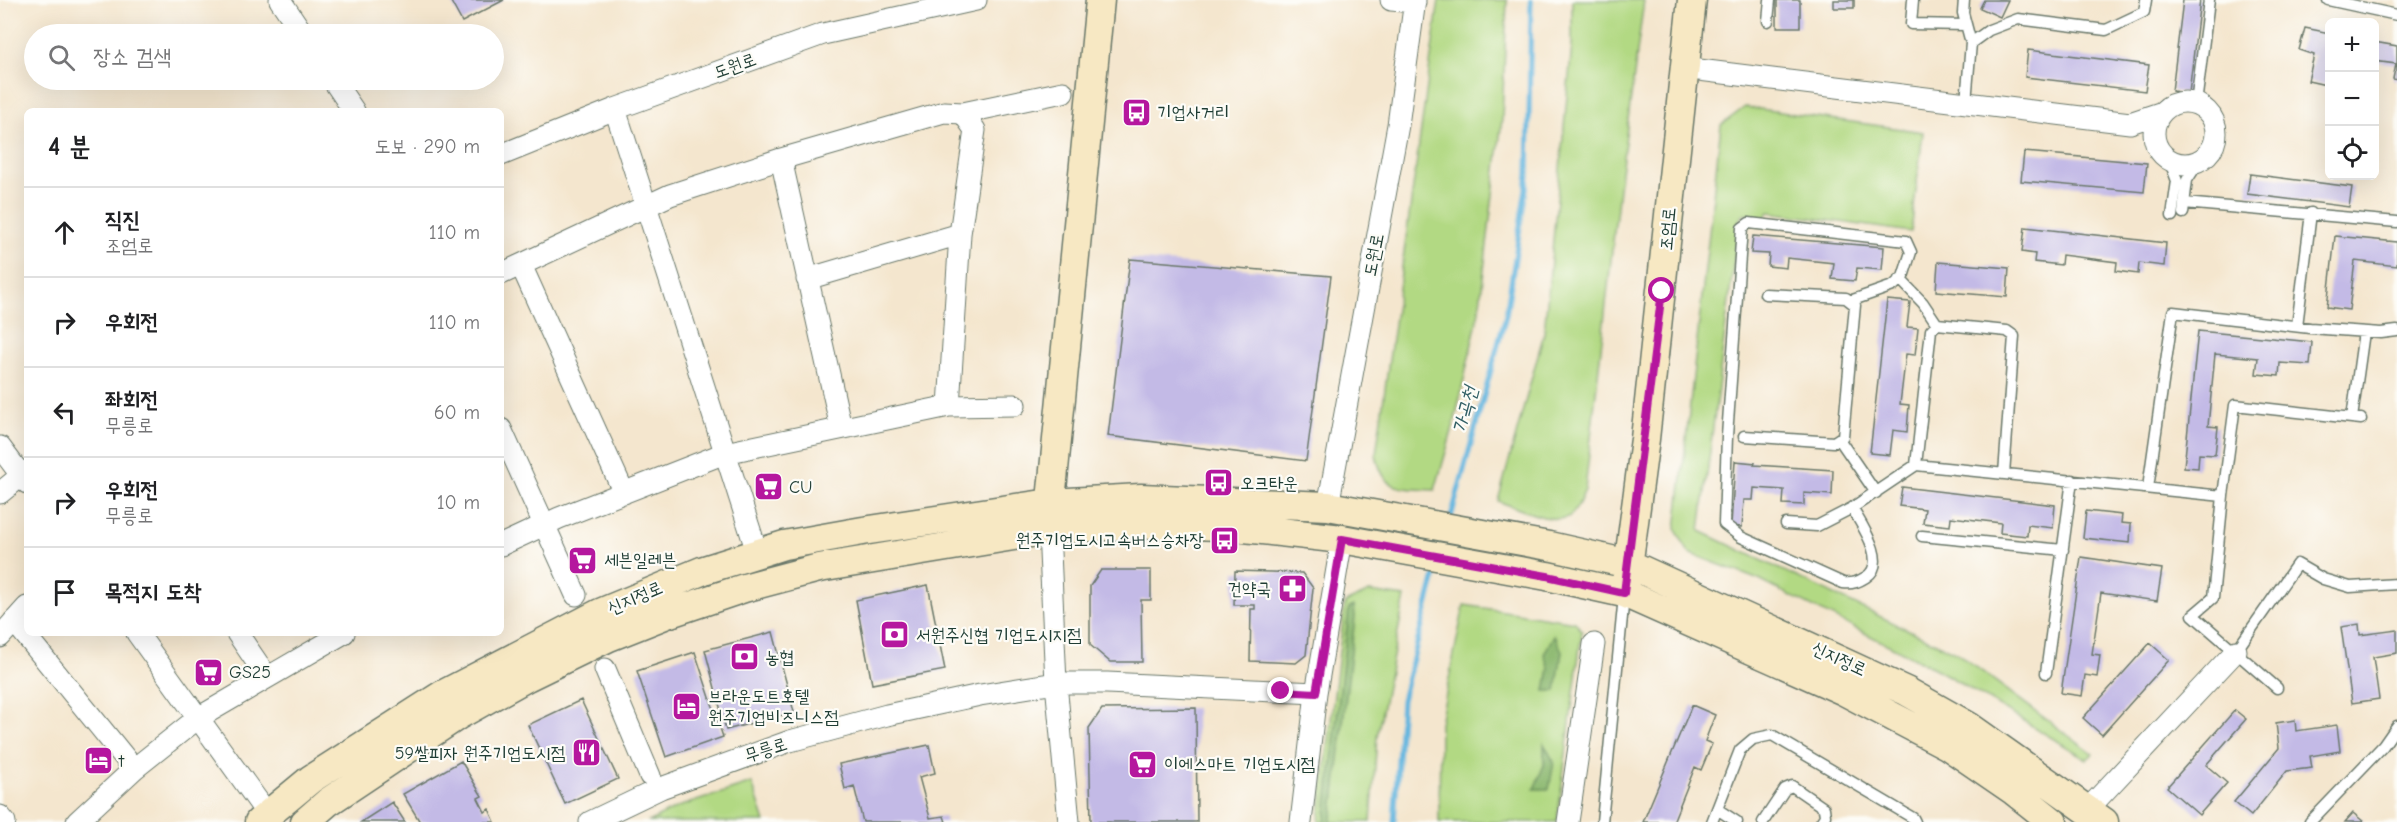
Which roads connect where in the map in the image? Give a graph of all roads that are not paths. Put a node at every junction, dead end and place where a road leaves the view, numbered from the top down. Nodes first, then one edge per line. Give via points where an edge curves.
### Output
1 (280, 0) edge
2 (976, 0) edge
3 (1100, 0) edge
4 (1391, 0) edge
5 (1692, 0) edge
6 (1770, 0) edge
7 (1913, 0) edge
8 (1964, 0) edge
9 (2146, 0) edge
10 (2209, 0) edge
11 (2328, 0) edge
12 (1415, 1) edge
13 (929, 5) edge
14 (2397, 15) edge
15 (1768, 21) dead end
16 (296, 24) edge
17 (1966, 25) junction
18 (1971, 43) junction
19 (1683, 68) junction
20 (340, 90) edge
21 (1063, 92) dead end
22 (1966, 102) junction
23 (2196, 104) junction
24 (352, 108) edge
25 (615, 109) junction
26 (963, 113) junction
27 (2160, 113) junction
28 (2130, 123) junction
29 (2156, 143) junction
30 (504, 154) edge
31 (781, 159) junction
32 (2169, 159) junction
33 (2200, 160) junction
34 (647, 205) junction
35 (2180, 211) junction
36 (2311, 213) junction
37 (2397, 222) edge
38 (960, 234) junction
39 (521, 265) junction
40 (504, 273) edge
41 (807, 279) junction
42 (1900, 279) junction
43 (1765, 294) dead end
44 (1850, 301) junction
45 (1937, 324) junction
46 (2297, 326) junction
47 (2397, 331) edge
48 (2364, 332) junction
49 (1015, 405) dead end
50 (949, 406) junction
51 (841, 428) junction
52 (504, 435) edge
53 (1744, 436) dead end
54 (1839, 439) junction
55 (0, 447) edge
56 (725, 453) junction
57 (1916, 465) junction
58 (2004, 474) junction
59 (24, 475) edge
60 (24, 477) edge
61 (2072, 480) junction
62 (2148, 488) junction
63 (0, 493) edge
64 (624, 493) junction
65 (1876, 493) junction
66 (2223, 496) junction
67 (1342, 508) junction
68 (1852, 508) junction
69 (1050, 516) junction
70 (551, 521) junction
71 (1785, 524) dead end
72 (1922, 536) dead end
73 (1342, 539) junction
74 (504, 544) edge
75 (2063, 550) junction
76 (757, 552) junction
77 (1629, 564) junction
78 (2397, 584) edge
79 (1624, 593) junction
80 (576, 595) dead end
81 (20, 614) edge
82 (36, 636) edge
83 (139, 636) edge
84 (239, 636) edge
85 (339, 636) edge
86 (0, 638) edge
87 (1594, 644) dead end
88 (2236, 651) junction
89 (605, 669) dead end
90 (2046, 673) dead end
91 (267, 677) junction
92 (1056, 683) junction
93 (2277, 688) dead end
94 (1316, 693) junction
95 (198, 717) junction
96 (2397, 726) edge
97 (134, 769) junction
98 (651, 776) dead end
99 (1717, 809) junction
100 (0, 816) edge
101 (2090, 818) edge
102 (267, 820) edge
103 (5, 822) edge
104 (77, 822) edge
105 (305, 822) edge
106 (590, 822) edge
107 (1069, 822) edge
108 (1301, 822) edge
109 (1568, 822) edge
110 (1602, 822) edge
111 (1712, 822) edge
112 (1737, 822) edge
113 (1763, 822) edge
114 (1821, 822) edge
115 (1915, 822) edge
116 (2053, 822) edge
117 (2310, 822) edge

1 - 16 street
2 - 13 street, 도원로
3 - 69 street
4 - 12 street, 도원로
5 - 19 street, 조엄로
6 - 15 lane
7 - 17 lane via 1911,24
8 - 17 lane
9 - 18 lane via 2144,12 2106,30 2018,19 1989,30
10 - 23 lane
11 - 14 lane
12 - 67 street, 도원로
13 - 25 street, 도원로 via 823,34
17 - 18 lane
18 - 22 lane
19 - 22 street
19 - 77 street, 조엄로 via 1663,280
20 - 24 street
21 - 26 street
22 - 28 street
23 - 27 street via 2177,103
23 - 33 street via 2211,116 2215,135 2208,153
25 - 30 street, 도원로
25 - 34 street
26 - 31 street via 944,112
26 - 38 street via 975,130
27 - 28 street
27 - 29 street via 2154,133
28 - 29 street
29 - 32 street
31 - 34 street
31 - 41 street
32 - 33 street via 2179,163
32 - 35 lane via 2177,181
33 - 35 lane via 2187,180
34 - 39 street
34 - 56 street
35 - 36 lane
36 - 37 lane
36 - 46 lane
38 - 41 street
38 - 50 street
39 - 40 street
39 - 64 street
41 - 51 street
42 - 44 lane via 1893,286
42 - 45 lane
42 - 68 lane via 1911,252 1906,242 1749,223 1742,228 1724,524 1741,537 1844,584 1852,584 1870,576 1875,557
43 - 44 lane
44 - 54 lane via 1855,305 1843,436
45 - 57 lane via 1931,330
45 - 58 lane via 2007,331 2014,336
46 - 48 lane
46 - 62 lane via 2173,312
47 - 48 lane
48 - 66 lane via 2356,419 2235,405
49 - 50 street
50 - 51 street
51 - 56 street
52 - 70 street
53 - 54 lane via 1834,442
54 - 65 lane
55 - 59 street
56 - 64 street
56 - 76 street
57 - 58 lane
57 - 65 lane
58 - 61 lane
60 - 63 street
61 - 62 lane
61 - 75 lane
62 - 66 lane
64 - 70 street
65 - 68 lane
66 - 88 lane via 2213,598 2193,615
67 - 69 street, 신지정로 via 1141,498
67 - 77 street, 신지정로
68 - 71 lane via 1817,526
69 - 73 street, 신지정로 via 1136,524 1226,526
69 - 76 street, 신지정로 via 863,531
69 - 92 street
69 - 105 street via 819,568 667,614 527,676 456,716 328,802
70 - 74 street
70 - 80 street
72 - 75 lane
73 - 79 street, 신지정로
73 - 94 street
75 - 90 lane
76 - 102 street, 신지정로 via 600,613 442,695 311,779
77 - 79 street, 조엄로
77 - 101 street, 신지정로 via 1906,691 1968,726
78 - 88 lane via 2350,587 2323,579 2297,564
79 - 110 lane
79 - 116 street, 신지정로 via 1844,692 1947,745
81 - 86 street
82 - 97 street
83 - 95 street
84 - 91 street
85 - 91 street
87 - 109 street
88 - 93 lane
88 - 101 street
89 - 98 street
91 - 95 street
92 - 94 street, 무릉로
92 - 106 street, 무릉로 via 980,695 790,741 661,788
92 - 107 street
94 - 108 street
95 - 97 street
95 - 102 street
96 - 117 lane via 2383,746
97 - 104 street
99 - 111 lane
99 - 112 lane
99 - 115 lane via 1740,750 1753,739 1772,735
100 - 103 street
113 - 114 lane via 1791,786 1824,807

